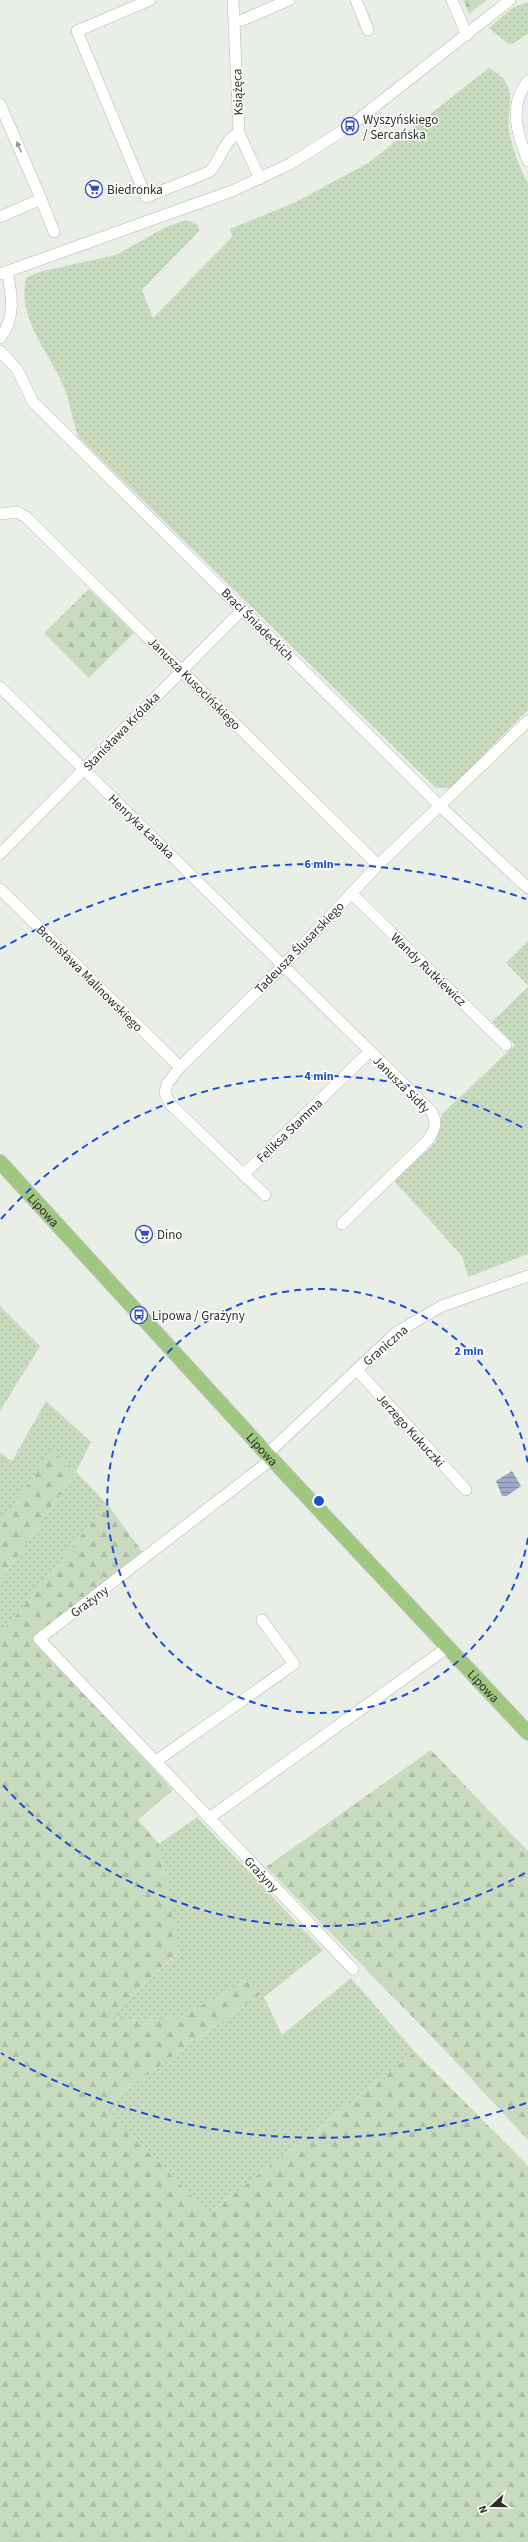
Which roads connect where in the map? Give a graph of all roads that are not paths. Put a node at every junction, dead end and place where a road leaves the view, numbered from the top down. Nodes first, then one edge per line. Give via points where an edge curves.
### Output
1 (149, 0) edge
2 (233, 0) edge
3 (289, 0) edge
4 (356, 0) edge
5 (452, 0) edge
6 (510, 0) edge
7 (234, 21) junction
8 (368, 30) dead end
9 (467, 35) junction
10 (528, 81) edge
11 (0, 104) edge
12 (239, 133) junction
13 (528, 161) edge
14 (260, 179) junction
15 (41, 199) junction
16 (0, 217) edge
17 (54, 232) dead end
18 (3, 273) edge
19 (0, 338) edge
20 (0, 351) edge
21 (3, 513) edge
22 (243, 609) junction
23 (182, 669) junction
24 (0, 687) edge
25 (528, 721) edge
26 (85, 769) junction
27 (440, 806) junction
28 (0, 854) edge
29 (378, 865) junction
30 (528, 888) edge
31 (0, 889) edge
32 (351, 893) junction
33 (284, 965) junction
34 (506, 1045) dead end
35 (370, 1051) junction
36 (180, 1067) junction
37 (0, 1162) edge
38 (243, 1175) junction
39 (265, 1196) dead end
40 (342, 1224) dead end
41 (528, 1276) edge
42 (357, 1370) junction
43 (269, 1456) junction
44 (466, 1490) dead end
45 (262, 1620) dead end
46 (448, 1647) junction
47 (528, 1733) edge
48 (156, 1761) junction
49 (209, 1818) junction
50 (353, 1969) dead end

1 - 12 street via 77,31 146,197 209,172 216,165 226,142
2 - 7 street, Książęca
3 - 7 street via 240,21
4 - 8 street
5 - 9 street
6 - 9 street
7 - 12 street, Książęca
9 - 14 street via 350,126 290,164
10 - 13 street via 519,95 516,111 518,131
15 -> 11 street
12 - 14 street, Książęca
14 - 18 street
15 - 16 street
15 - 17 street
18 - 19 street via 12,311
20 - 22 street, Braci Śniadeckich via 18,369 33,402
21 - 23 street, Janusza Kusocińskiego via 17,512 26,517
22 - 23 street, Stanisława Królaka
22 - 27 street, Braci Śniadeckich
23 - 26 street, Stanisława Królaka
23 - 29 street, Janusza Kusocińskiego
24 - 26 street, Henryka Łasaka
25 - 27 street, Tadeusza Ślusarskiego
26 - 28 street, Stanisława Królaka
26 - 33 street, Henryka Łasaka
27 - 29 street, Tadeusza Ślusarskiego
27 - 30 street, Braci Śniadeckich
29 - 32 street, Tadeusza Ślusarskiego
31 - 36 street, Bronisława Malinowskiego
32 - 33 street, Tadeusza Ślusarskiego
32 - 34 street, Wandy Rutkiewicz
33 - 35 street, Janusza Sidły
33 - 36 street, Tadeusza Ślusarskiego
35 - 38 street, Feliksa Stamma
35 - 40 street, Janusza Sidły via 431,1111 435,1129 428,1140
36 - 38 street, Tadeusza Ślusarskiego via 167,1084 165,1093 171,1105
37 - 43 main road, Lipowa
38 - 39 street
41 - 42 street, Graniczna via 442,1306 414,1320 397,1332
42 - 43 street, Graniczna
42 - 44 street, Jerzego Kukuczki
43 - 46 main road, Lipowa
43 - 48 street, Grażyny via 39,1639
45 - 48 street via 294,1664
46 - 47 main road, Lipowa
46 - 49 street
48 - 49 street, Grażyny
49 - 50 street, Grażyny

